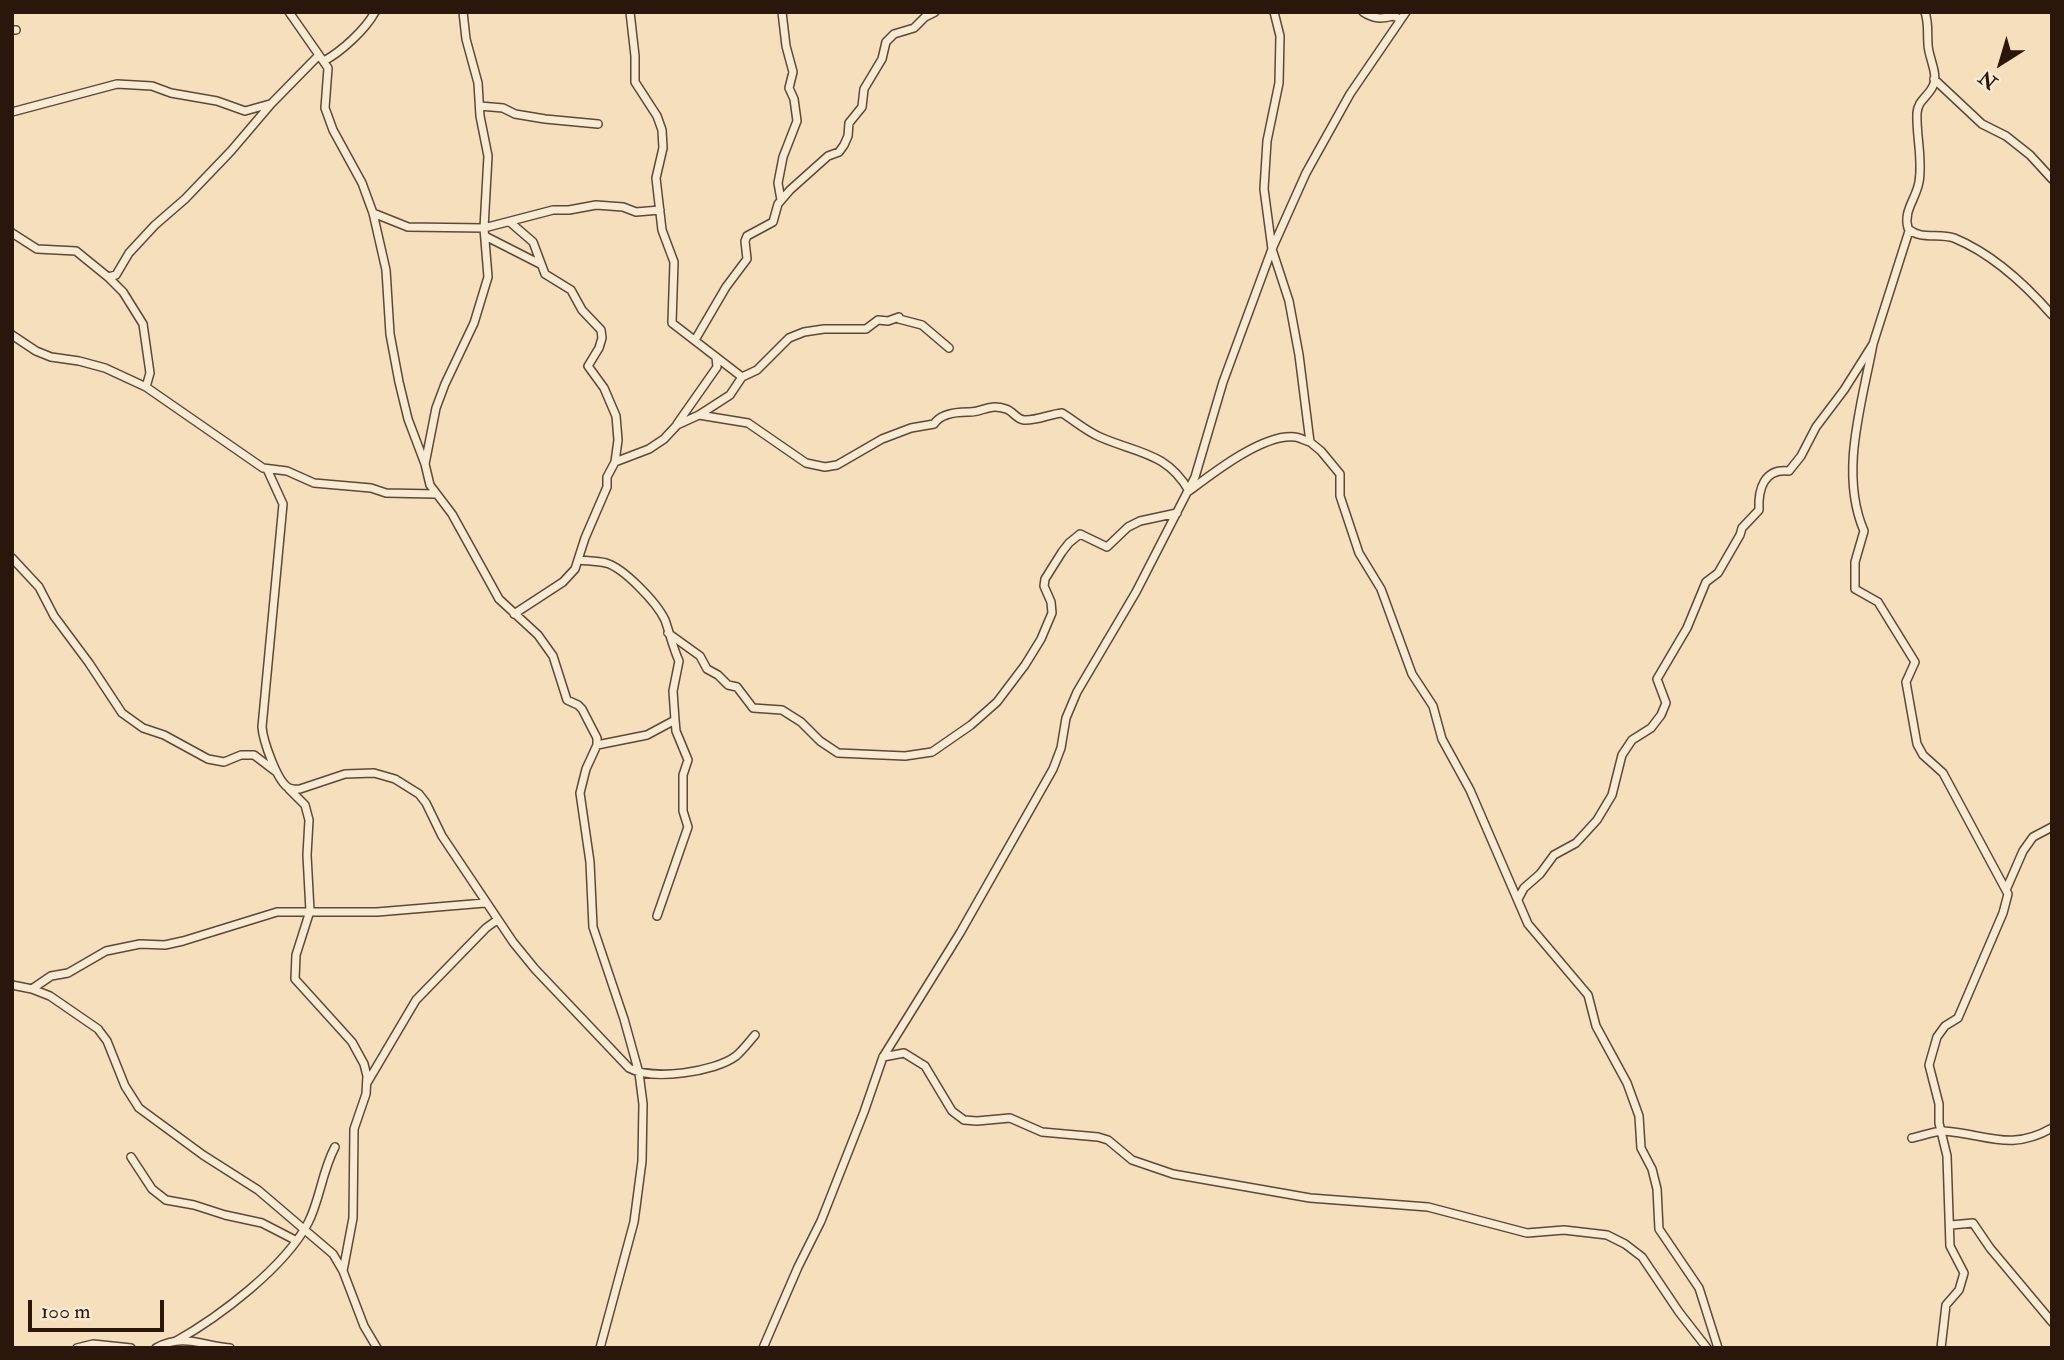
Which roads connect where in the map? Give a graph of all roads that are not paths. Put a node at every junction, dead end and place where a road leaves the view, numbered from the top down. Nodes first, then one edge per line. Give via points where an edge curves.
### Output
1 (289, 12) edge
2 (375, 12) edge
3 (463, 12) edge
4 (630, 12) edge
5 (782, 12) edge
6 (935, 12) edge
7 (1274, 12) edge
8 (1363, 12) edge
9 (1925, 12) edge
10 (1403, 16) edge
11 (322, 58) junction
12 (1934, 79) junction
13 (271, 104) junction
14 (480, 106) junction
15 (12, 112) edge
16 (598, 124) dead end
17 (2052, 179) edge
18 (781, 201) junction
19 (660, 210) junction
20 (373, 213) junction
21 (510, 223) junction
22 (1909, 231) junction
23 (484, 232) junction
24 (12, 233) edge
25 (1272, 249) junction
26 (541, 264) junction
27 (108, 277) junction
28 (2052, 315) edge
29 (12, 335) edge
30 (695, 340) junction
31 (1873, 344) junction
32 (949, 348) dead end
33 (716, 357) junction
34 (742, 377) junction
35 (146, 387) junction
36 (699, 415) junction
37 (677, 425) junction
38 (1310, 442) junction
39 (615, 462) junction
40 (425, 464) junction
41 (267, 469) junction
42 (1189, 491) junction
43 (435, 494) junction
44 (1177, 513) junction
45 (12, 558) edge
46 (579, 560) junction
47 (514, 614) junction
48 (668, 633) junction
49 (675, 720) junction
50 (597, 745) junction
51 (278, 773) junction
52 (289, 788) junction
53 (2052, 827) edge
54 (2006, 890) junction
55 (1518, 899) junction
56 (485, 903) junction
57 (310, 911) junction
58 (657, 916) dead end
59 (497, 920) junction
60 (12, 985) edge
61 (32, 989) junction
62 (755, 1035) dead end
63 (883, 1058) junction
64 (639, 1073) junction
65 (366, 1084) junction
66 (2052, 1128) edge
67 (1941, 1131) junction
68 (1912, 1138) dead end
69 (335, 1147) dead end
70 (131, 1157) dead end
71 (1951, 1225) junction
72 (304, 1228) junction
73 (295, 1240) junction
74 (343, 1271) junction
75 (2052, 1322) edge
76 (176, 1341) junction
77 (77, 1348) edge
78 (131, 1348) edge
79 (156, 1348) edge
80 (230, 1348) edge
81 (377, 1348) edge
82 (600, 1348) edge
83 (763, 1348) edge
84 (1707, 1348) edge
85 (1718, 1348) edge
86 (1941, 1348) edge

1 - 11 street
2 - 11 street via 333,56
3 - 14 street
4 - 19 street via 635,82 662,130 656,178
5 - 18 street via 797,121 778,183
6 - 18 street via 886,43 864,89 862,107 849,123 845,145 795,184
7 - 25 street via 1280,36 1279,83 1264,190
8 - 10 street via 1384,19
9 - 12 street
10 - 25 street via 1329,130
11 - 13 street
11 - 20 street via 328,68 326,108 333,130
12 - 17 street via 1982,124 2030,155
12 - 22 street via 1918,103 1921,155 1919,182 1907,211
13 - 15 street via 245,111 152,86 117,85
13 - 27 street via 129,253 118,273
14 - 16 street
14 - 23 street via 489,166
18 - 30 street via 773,222 747,236 747,258
19 - 21 street via 636,212 596,205 553,210
19 - 30 street via 674,261 673,323
20 - 23 street via 408,227
20 - 40 street via 386,270 399,382
21 - 23 street
21 - 26 street via 530,238
22 - 28 street via 1948,236 1969,245 2014,276
22 - 31 street
23 - 26 street
23 - 40 street via 489,267 486,287 436,408
24 - 27 street via 37,249 76,251
25 - 38 street via 1289,301
25 - 42 street
26 - 39 street via 549,278 571,290 601,330 603,338 588,366 616,416
27 - 35 street via 143,324 150,373
29 - 35 street via 51,357 104,368
30 - 33 street
31 - 54 street via 1852,477 1864,531 1855,562 1855,589 1878,601 1915,662 1906,682 1917,744 1943,773
31 - 55 street via 1801,456 1789,471 1778,470 1767,477 1758,495 1759,510 1742,528 1718,573 1706,582 1687,628 1657,679 1666,703 1661,715 1622,755 1612,795 1597,820 1576,843 1554,855
32 - 34 street via 922,325 900,317 878,320 866,329 824,328 796,335 784,341 757,370
33 - 34 street
33 - 37 street via 717,367
34 - 36 street via 730,396
35 - 41 street
36 - 37 street
36 - 42 street via 748,424 806,464 825,467 882,439 934,424 960,410 970,413 996,406 1025,420 1062,413 1097,436 1140,450 1168,466
37 - 39 street via 649,449
38 - 42 street via 1294,436 1271,440 1243,453
38 - 55 street via 1340,474 1340,496 1359,552 1381,589 1412,674 1433,706 1442,739
39 - 46 street
40 - 43 street
41 - 43 street via 287,471 314,483
41 - 51 street via 283,504 262,722
42 - 44 street
43 - 47 street via 452,514 499,599
44 - 48 street via 1140,521 1107,547 1080,534 1069,542 1045,579 1052,613 1033,652 997,702 932,752 905,756 838,753 782,710 752,708 737,687 706,669 700,656
44 - 63 street via 1071,705 1053,769
45 - 51 street via 39,587 122,713 208,759 224,762 254,755
46 - 47 street via 563,582
46 - 48 street via 606,563 622,572 658,609
47 - 50 street via 553,656 567,700 582,709 595,731
48 - 49 street via 679,661 673,691
49 - 50 street via 647,735
49 - 58 street via 688,760 683,775 683,814 688,826
50 - 64 street via 580,793 592,916
51 - 52 street
52 - 56 street via 363,773 402,783 426,803
52 - 57 street via 308,815
53 - 54 street via 2033,837 2022,851
54 - 67 street via 2003,913 1958,1018 1937,1037 1929,1065
55 - 85 street via 1536,937 1588,995 1596,1026 1639,1116 1641,1148 1657,1189 1659,1229 1699,1288
56 - 57 street via 377,912
56 - 59 street
57 - 61 street via 277,912 183,941 106,951
57 - 65 street via 296,955 295,979 355,1047 364,1064
59 - 64 street via 534,969 619,1059
59 - 65 street via 416,1000
60 - 61 street
61 - 72 street via 98,1029 125,1086 152,1120 258,1190
62 - 64 street via 736,1056 722,1062 668,1075
63 - 83 street via 821,1221
63 - 84 street via 904,1053 920,1062 931,1072 952,1111 964,1120 1010,1118 1042,1132 1098,1137 1132,1160 1173,1174 1319,1199 1428,1207 1527,1233 1564,1230 1606,1235 1642,1257
64 - 82 street via 643,1104 639,1189
65 - 74 street via 354,1129 353,1218
66 - 67 street via 2015,1141
67 - 68 street
67 - 71 street
69 - 72 street
70 - 73 street via 152,1189 166,1200 262,1223
71 - 75 street via 1973,1223
71 - 86 street via 1950,1246 1964,1273 1959,1290 1946,1305
72 - 73 street
72 - 74 street via 333,1254
73 - 76 street via 259,1282
74 - 81 street
76 - 79 street
76 - 80 street
77 - 78 street via 93,1344

